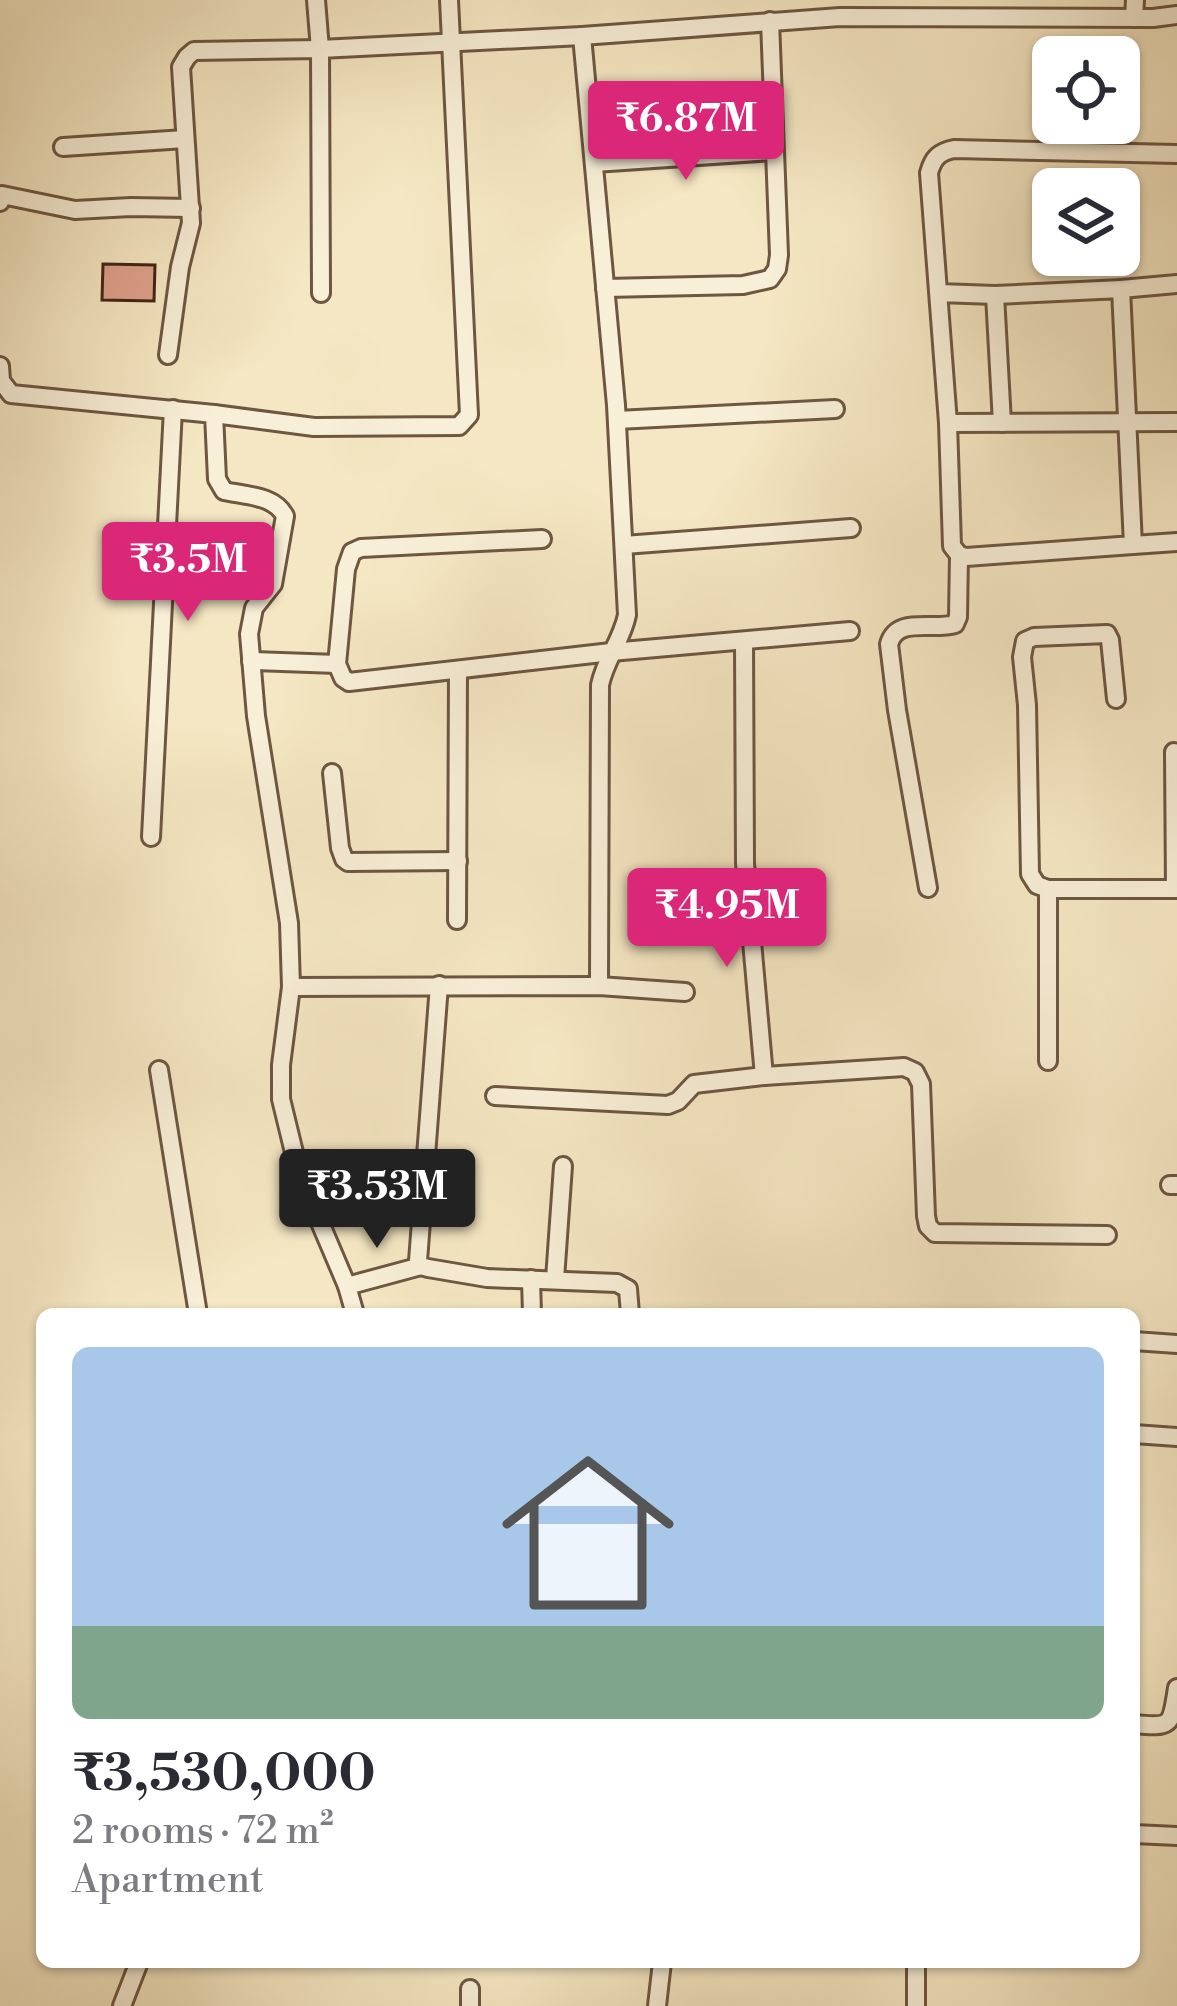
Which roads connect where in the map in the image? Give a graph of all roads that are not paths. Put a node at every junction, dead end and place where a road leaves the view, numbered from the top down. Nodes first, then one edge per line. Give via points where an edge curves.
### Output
1 (316, 0) edge
2 (449, 0) edge
3 (1135, 9) edge
4 (1177, 15) edge
5 (770, 21) junction
6 (582, 36) junction
7 (451, 43) junction
8 (320, 50) junction
9 (184, 139) junction
10 (63, 147) dead end
11 (773, 151) junction
12 (1177, 154) edge
13 (594, 163) junction
14 (0, 202) edge
15 (191, 208) junction
16 (1177, 284) edge
17 (604, 288) junction
18 (1121, 290) junction
19 (321, 292) dead end
20 (939, 293) junction
21 (995, 295) junction
22 (167, 356) dead end
23 (0, 366) edge
24 (173, 409) junction
25 (835, 409) dead end
26 (214, 414) junction
27 (617, 420) junction
28 (1177, 422) edge
29 (948, 423) junction
30 (1002, 423) junction
31 (1129, 423) junction
32 (851, 528) dead end
33 (542, 538) dead end
34 (1177, 542) edge
35 (624, 545) junction
36 (1133, 545) junction
37 (959, 555) junction
38 (850, 632) dead end
39 (744, 641) junction
40 (611, 652) junction
41 (251, 662) junction
42 (337, 664) junction
43 (458, 671) junction
44 (1116, 699) dead end
45 (1174, 752) edge
46 (332, 773) dead end
47 (151, 837) dead end
48 (458, 862) junction
49 (928, 888) dead end
50 (1048, 889) junction
51 (1176, 889) edge
52 (457, 920) dead end
53 (439, 985) junction
54 (599, 986) junction
55 (291, 987) junction
56 (685, 992) dead end
57 (1048, 1061) dead end
58 (159, 1070) dead end
59 (764, 1076) junction
60 (495, 1096) dead end
61 (563, 1166) dead end
62 (1107, 1235) dead end
63 (421, 1267) junction
64 (531, 1279) junction
65 (555, 1279) junction
66 (346, 1286) junction
67 (197, 1308) edge
68 (353, 1308) edge
69 (532, 1308) edge
70 (630, 1308) edge
71 (1140, 1342) edge
72 (1177, 1345) edge
73 (1140, 1435) edge
74 (1177, 1438) edge
75 (1177, 1688) edge
76 (1140, 1725) edge
77 (1140, 1834) edge
78 (1177, 1836) edge
79 (137, 1968) edge
80 (661, 1968) edge
81 (916, 1968) edge
82 (122, 2006) edge
83 (657, 2006) edge
84 (916, 2006) edge

1 - 8 street
2 - 7 street
3 - 4 street
3 - 5 street
5 - 6 street
5 - 11 street
6 - 7 street
6 - 13 street
7 - 8 street
7 - 26 street via 467,420 351,428
8 - 9 street via 190,53 182,67
8 - 19 street
9 - 10 street
9 - 15 street
11 - 13 street
11 - 17 street via 779,255 770,279
12 - 20 street via 943,152 929,173
13 - 17 street
14 - 15 street via 2,195 75,210
15 - 22 street
16 - 18 street
17 - 27 street
18 - 21 street
18 - 31 street
20 - 21 street
20 - 29 street
21 - 30 street
23 - 24 street via 11,394
24 - 26 street
24 - 47 street
25 - 27 street
26 - 41 street via 220,488 278,504 285,517 273,584 252,614
27 - 35 street
28 - 31 street
29 - 30 street
29 - 37 street via 952,546
30 - 31 street
31 - 36 street
32 - 35 street
33 - 42 street via 352,552
34 - 36 street
35 - 40 street via 627,615
36 - 37 street
37 - 49 street via 956,624 899,628 890,644
38 - 39 street
39 - 40 street
39 - 59 street via 745,863
40 - 43 street
40 - 54 street via 600,685
41 - 42 street
41 - 55 street
42 - 43 street via 349,682
43 - 48 street
44 - 50 street via 1107,634 1025,641 1028,867
45 - 51 street
46 - 48 street via 348,862
48 - 52 street
50 - 51 street
50 - 57 street
53 - 54 street
53 - 55 street
53 - 63 street
54 - 56 street
55 - 66 street via 280,1099 299,1173
58 - 67 street
59 - 60 street via 694,1084 668,1105
59 - 62 street via 915,1072 926,1216 935,1233
61 - 65 street
63 - 64 street
63 - 66 street
64 - 65 street
64 - 69 street
65 - 70 street via 624,1285
66 - 68 street
71 - 72 street
73 - 74 street
75 - 76 street via 1168,1724
77 - 78 street
79 - 82 street
80 - 83 street
81 - 84 street

